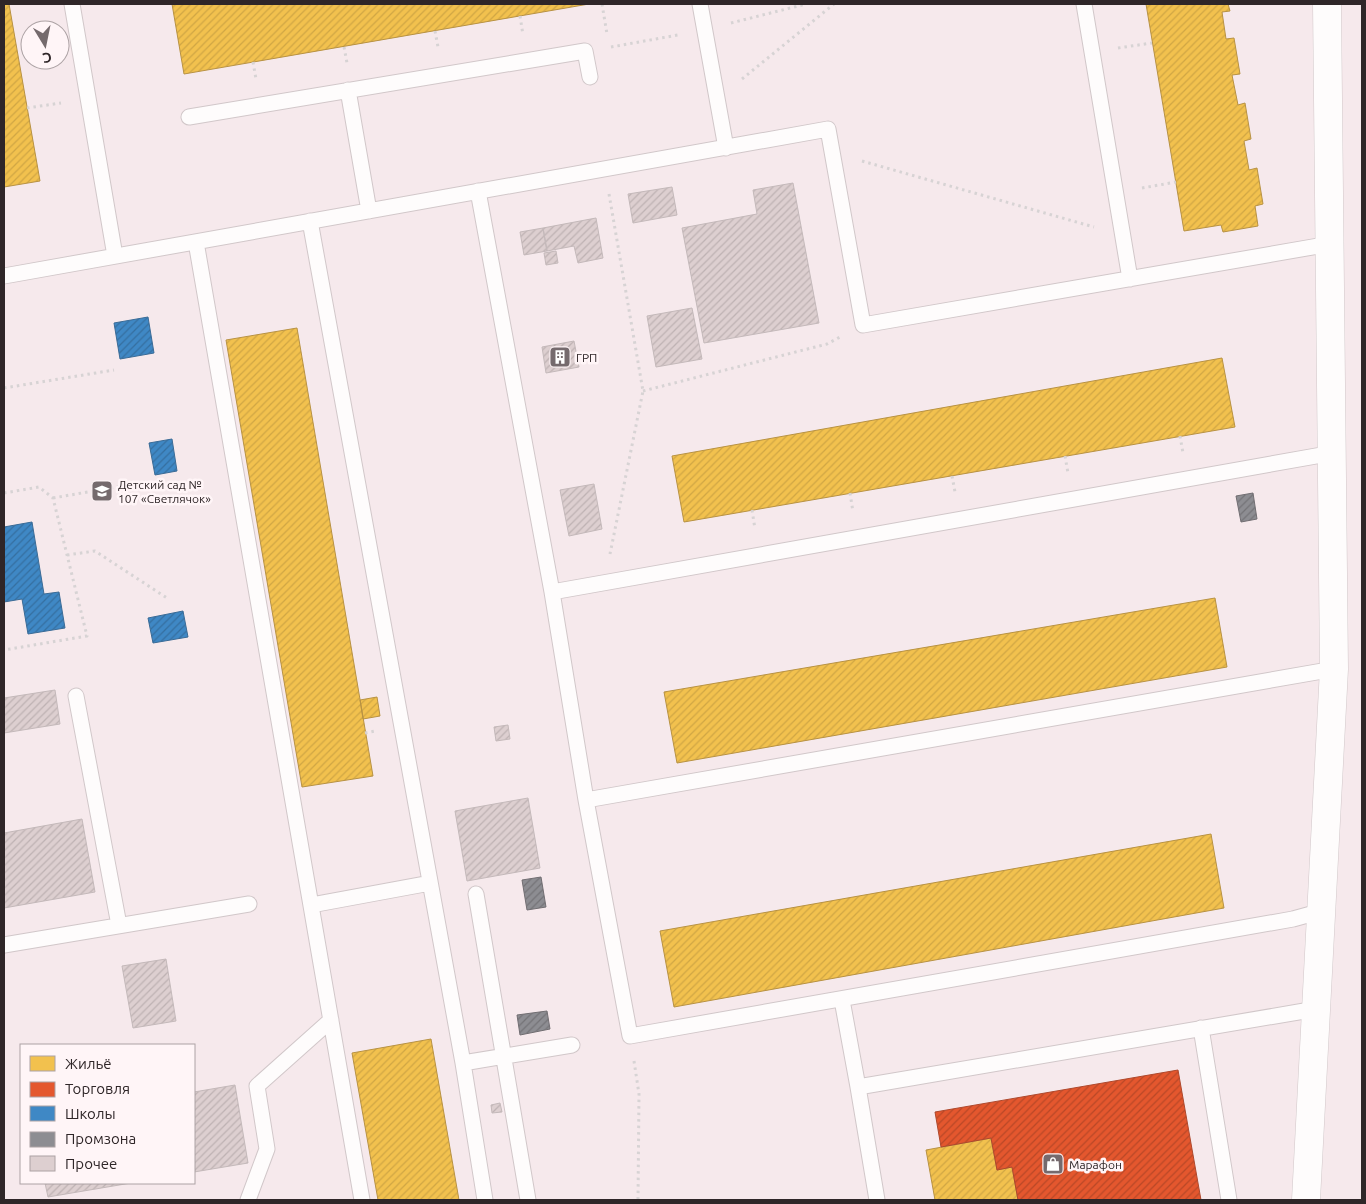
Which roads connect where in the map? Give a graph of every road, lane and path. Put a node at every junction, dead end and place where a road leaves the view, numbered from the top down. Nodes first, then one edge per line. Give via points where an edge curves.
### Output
1 (72, 4) edge
2 (602, 4) edge
3 (700, 4) edge
4 (806, 4) edge
5 (834, 4) edge
6 (1084, 4) edge
7 (1328, 4) edge
8 (705, 30) junction
9 (1152, 42) dead end
10 (1141, 44) dead end
11 (590, 77) dead end
12 (348, 90) junction
13 (88, 98) junction
14 (717, 100) junction
15 (27, 108) dead end
16 (189, 117) dead end
17 (726, 148) junction
18 (832, 152) junction
19 (605, 169) junction
20 (1176, 182) dead end
21 (1166, 184) dead end
22 (478, 191) junction
23 (369, 211) junction
24 (310, 221) junction
25 (1123, 236) junction
26 (196, 242) junction
27 (1330, 244) junction
28 (115, 256) junction
29 (4, 276) edge
30 (1130, 279) junction
31 (862, 325) junction
32 (114, 370) dead end
33 (4, 388) edge
34 (643, 391) junction
35 (1333, 453) junction
36 (145, 482) dead end
37 (4, 493) edge
38 (53, 498) junction
39 (67, 555) junction
40 (604, 582) junction
41 (552, 592) junction
42 (167, 598) dead end
43 (4, 650) edge
44 (1334, 669) junction
45 (76, 696) dead end
46 (586, 800) junction
47 (430, 883) junction
48 (476, 894) dead end
49 (249, 904) dead end
50 (311, 905) junction
51 (1322, 911) junction
52 (119, 925) junction
53 (4, 945) edge
54 (842, 1000) junction
55 (1316, 1009) junction
56 (331, 1020) junction
57 (1201, 1028) junction
58 (630, 1036) junction
59 (572, 1045) dead end
60 (504, 1056) junction
61 (463, 1062) junction
62 (858, 1087) junction
63 (247, 1200) edge
64 (362, 1200) edge
65 (485, 1200) edge
66 (528, 1200) edge
67 (638, 1200) edge
68 (877, 1200) edge
69 (1229, 1200) edge
70 (1306, 1200) edge

1 - 13 lane
2 - 8 path via 610,47
3 - 8 lane
4 - 8 path
5 - 14 path
6 - 25 lane
7 - 27 street
8 - 14 lane
9 - 10 path
11 - 12 lane via 585,51
12 - 16 lane
12 - 23 lane
13 - 15 path
13 - 28 lane
14 - 17 lane
17 - 18 lane via 828,129
17 - 19 lane
18 - 25 path
18 - 31 lane
19 - 22 lane
19 - 34 path
20 - 21 path
22 - 23 lane
22 - 41 lane
23 - 24 lane
24 - 26 lane
24 - 47 lane
25 - 30 lane
26 - 28 lane
26 - 50 lane
27 - 30 lane
27 - 35 street
28 - 29 lane
30 - 31 lane
31 - 34 path via 827,344
32 - 33 path
34 - 40 path
35 - 40 lane
35 - 44 street
36 - 38 path
37 - 38 path via 39,487
38 - 39 path
39 - 42 path via 95,551
39 - 43 path via 87,636
40 - 41 lane
41 - 46 lane
44 - 46 lane
44 - 51 street
45 - 52 lane
46 - 58 lane
47 - 50 lane
47 - 61 lane
48 - 60 lane
49 - 52 lane
50 - 56 lane
51 - 54 lane via 1293,919
51 - 55 street
52 - 53 lane
54 - 58 lane
54 - 62 lane
55 - 57 lane
55 - 70 street
56 - 63 lane via 257,1086 267,1149
56 - 64 lane
57 - 62 lane
57 - 69 lane
58 - 67 path via 639,1094
59 - 60 lane
60 - 61 lane
60 - 66 lane
61 - 65 lane
62 - 68 lane

